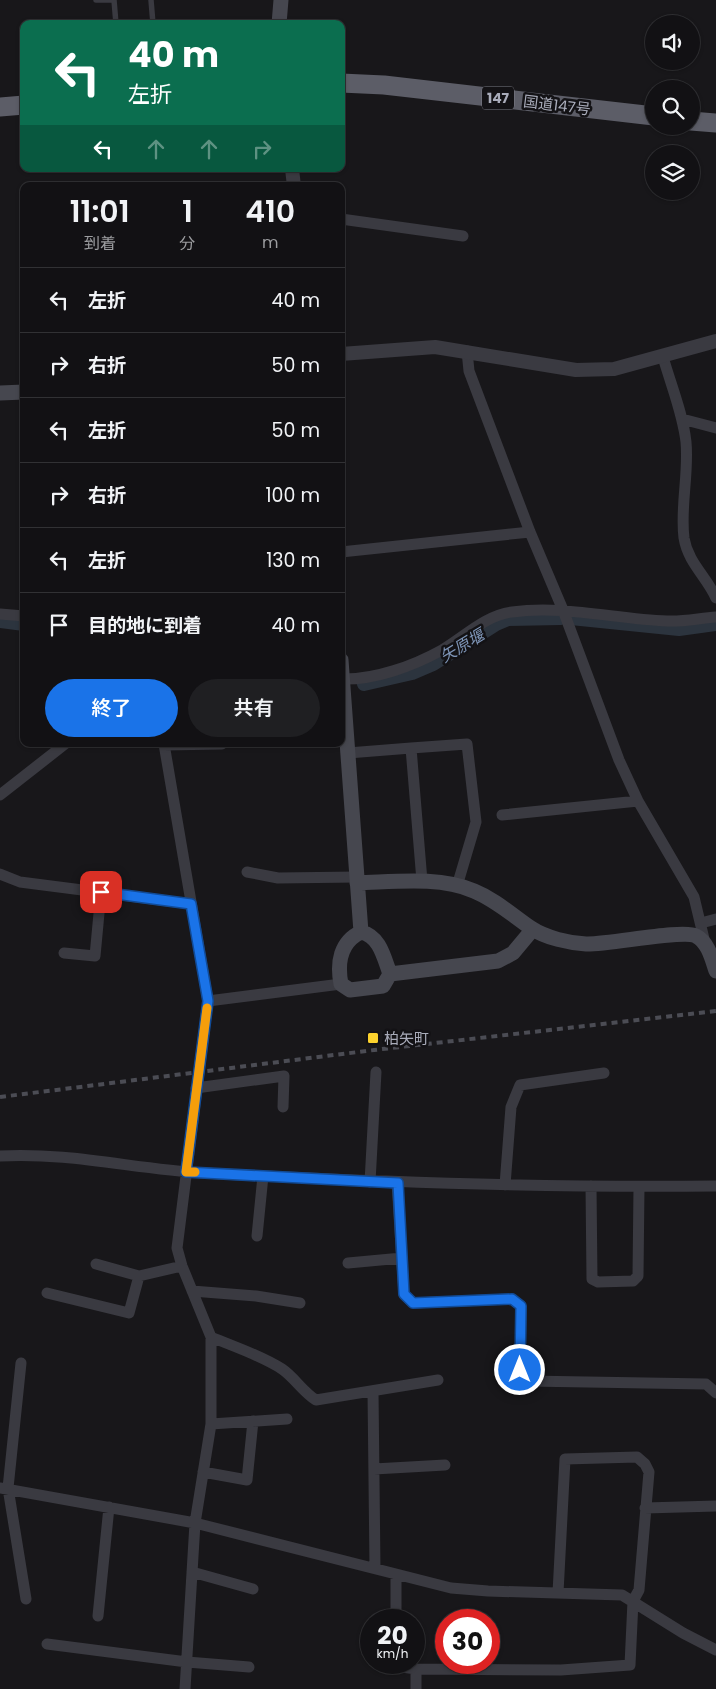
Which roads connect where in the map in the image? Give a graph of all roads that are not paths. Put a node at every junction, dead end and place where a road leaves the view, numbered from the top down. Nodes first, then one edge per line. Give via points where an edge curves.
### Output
1 (96, 0) edge
2 (115, 0) edge
3 (151, 0) edge
4 (281, 0) edge
5 (116, 20) edge
6 (153, 20) edge
7 (279, 20) edge
8 (345, 83) edge
9 (20, 105) edge
10 (0, 107) edge
11 (645, 115) edge
12 (700, 121) edge
13 (716, 124) edge
14 (345, 220) edge
15 (464, 236) dead end
16 (716, 341) edge
17 (467, 351) junction
18 (345, 354) edge
19 (663, 357) junction
20 (20, 392) edge
21 (0, 393) edge
22 (682, 419) junction
23 (716, 428) edge
24 (530, 532) junction
25 (345, 552) edge
26 (716, 598) edge
27 (564, 610) junction
28 (0, 614) edge
29 (20, 616) edge
30 (716, 616) edge
31 (345, 679) edge
32 (345, 716) edge
33 (61, 747) edge
34 (165, 747) edge
35 (411, 748) junction
36 (348, 753) junction
37 (0, 794) edge
38 (638, 801) junction
39 (502, 815) dead end
40 (247, 872) dead end
41 (0, 874) edge
42 (357, 880) junction
43 (422, 881) junction
44 (457, 886) junction
45 (101, 892) junction
46 (191, 904) junction
47 (716, 919) edge
48 (701, 922) junction
49 (533, 929) junction
50 (361, 932) junction
51 (705, 943) junction
52 (64, 953) dead end
53 (716, 971) edge
54 (390, 974) junction
55 (340, 984) junction
56 (208, 1001) junction
57 (376, 1072) dead end
58 (604, 1073) dead end
59 (196, 1088) junction
60 (283, 1107) dead end
61 (0, 1156) edge
62 (186, 1172) junction
63 (263, 1176) junction
64 (370, 1182) junction
65 (398, 1183) junction
66 (505, 1185) junction
67 (591, 1186) junction
68 (716, 1186) edge
69 (639, 1187) junction
70 (257, 1236) dead end
71 (402, 1258) junction
72 (348, 1263) dead end
73 (96, 1264) dead end
74 (182, 1266) junction
75 (139, 1276) junction
76 (192, 1291) junction
77 (47, 1293) dead end
78 (300, 1303) dead end
79 (211, 1338) junction
80 (21, 1363) dead end
81 (438, 1380) dead end
82 (373, 1391) junction
83 (716, 1393) edge
84 (287, 1419) dead end
85 (253, 1421) junction
86 (212, 1424) junction
87 (445, 1466) dead end
88 (374, 1469) junction
89 (203, 1472) junction
90 (4, 1488) edge
91 (716, 1506) edge
92 (109, 1507) junction
93 (646, 1508) junction
94 (195, 1523) junction
95 (375, 1568) junction
96 (192, 1572) junction
97 (396, 1574) junction
98 (253, 1589) dead end
99 (558, 1593) junction
100 (26, 1599) dead end
101 (633, 1601) junction
102 (396, 1609) edge
103 (98, 1616) dead end
104 (47, 1644) dead end
105 (716, 1650) edge
106 (187, 1662) junction
107 (249, 1667) dead end
108 (425, 1669) edge
109 (416, 1674) edge
110 (185, 1689) edge
111 (416, 1689) edge

1 - 2 lane
2 - 5 lane
3 - 6 lane
4 - 7 main road
8 - 11 highway, 国道147号 / 147 via 384,84
9 - 10 highway
12 - 13 highway
14 - 15 street
16 - 19 street
17 - 18 street via 435,347
17 - 19 street via 576,370 614,369
17 - 24 street via 469,371
19 - 22 street
20 - 21 main road
22 - 23 street
22 - 26 street via 686,442 684,538 692,563 710,584
24 - 25 street
24 - 27 street
27 - 30 street via 668,621
27 - 31 street via 511,612 495,616 417,662 365,678
27 - 38 street via 619,760
28 - 29 street
32 - 36 main road
33 - 37 street
34 - 46 street
35 - 36 street
35 - 43 street
35 - 44 street via 467,744 476,822
36 - 42 main road
38 - 39 street
38 - 48 street via 694,897
40 - 42 street via 278,878
41 - 45 street via 20,882
42 - 43 main road
42 - 50 main road
43 - 44 main road
44 - 49 main road via 494,901
45 - 46 street
45 - 52 street via 95,956
46 - 56 street
47 - 48 street
48 - 51 street
49 - 51 main road via 586,944 682,934 695,935
49 - 54 main road via 512,953 498,961
50 - 54 main road via 370,934 380,948
50 - 55 main road via 350,938 342,952 338,969
51 - 53 main road
54 - 55 main road via 382,986 350,990
55 - 56 street
56 - 59 street
57 - 64 street
58 - 66 street via 520,1085 511,1107
59 - 60 street via 284,1076
59 - 62 street
61 - 62 street via 30,1154
62 - 63 street
62 - 74 street via 177,1248
63 - 64 street
63 - 70 street
64 - 65 street
65 - 66 street
65 - 71 street
66 - 67 street
67 - 69 street
67 - 69 street via 592,1279 598,1282 633,1281 638,1276
68 - 69 street
71 - 72 street
71 - 83 street via 404,1294 413,1303 512,1299 521,1306 520,1370 528,1381 706,1384
73 - 75 street
74 - 75 street
74 - 76 street
75 - 77 street via 129,1313
76 - 78 street
76 - 79 street
79 - 82 street via 250,1352 284,1370 316,1400
79 - 86 street
80 - 90 street
81 - 82 street
82 - 88 street
84 - 85 street
85 - 86 street
85 - 89 street via 247,1480
86 - 89 street
87 - 88 street
88 - 95 street
89 - 94 street
90 - 92 street
90 - 100 street
91 - 93 street
92 - 94 street
92 - 103 street
93 - 99 street via 648,1472 638,1457 565,1460
93 - 101 street via 639,1590
94 - 95 street
94 - 96 street
95 - 97 street
96 - 98 street
96 - 106 street
97 - 99 street via 451,1588
97 - 102 street
99 - 101 street via 622,1594
101 - 105 street
101 - 108 street via 630,1664 561,1670
104 - 106 street
106 - 107 street
106 - 110 street
109 - 111 street

